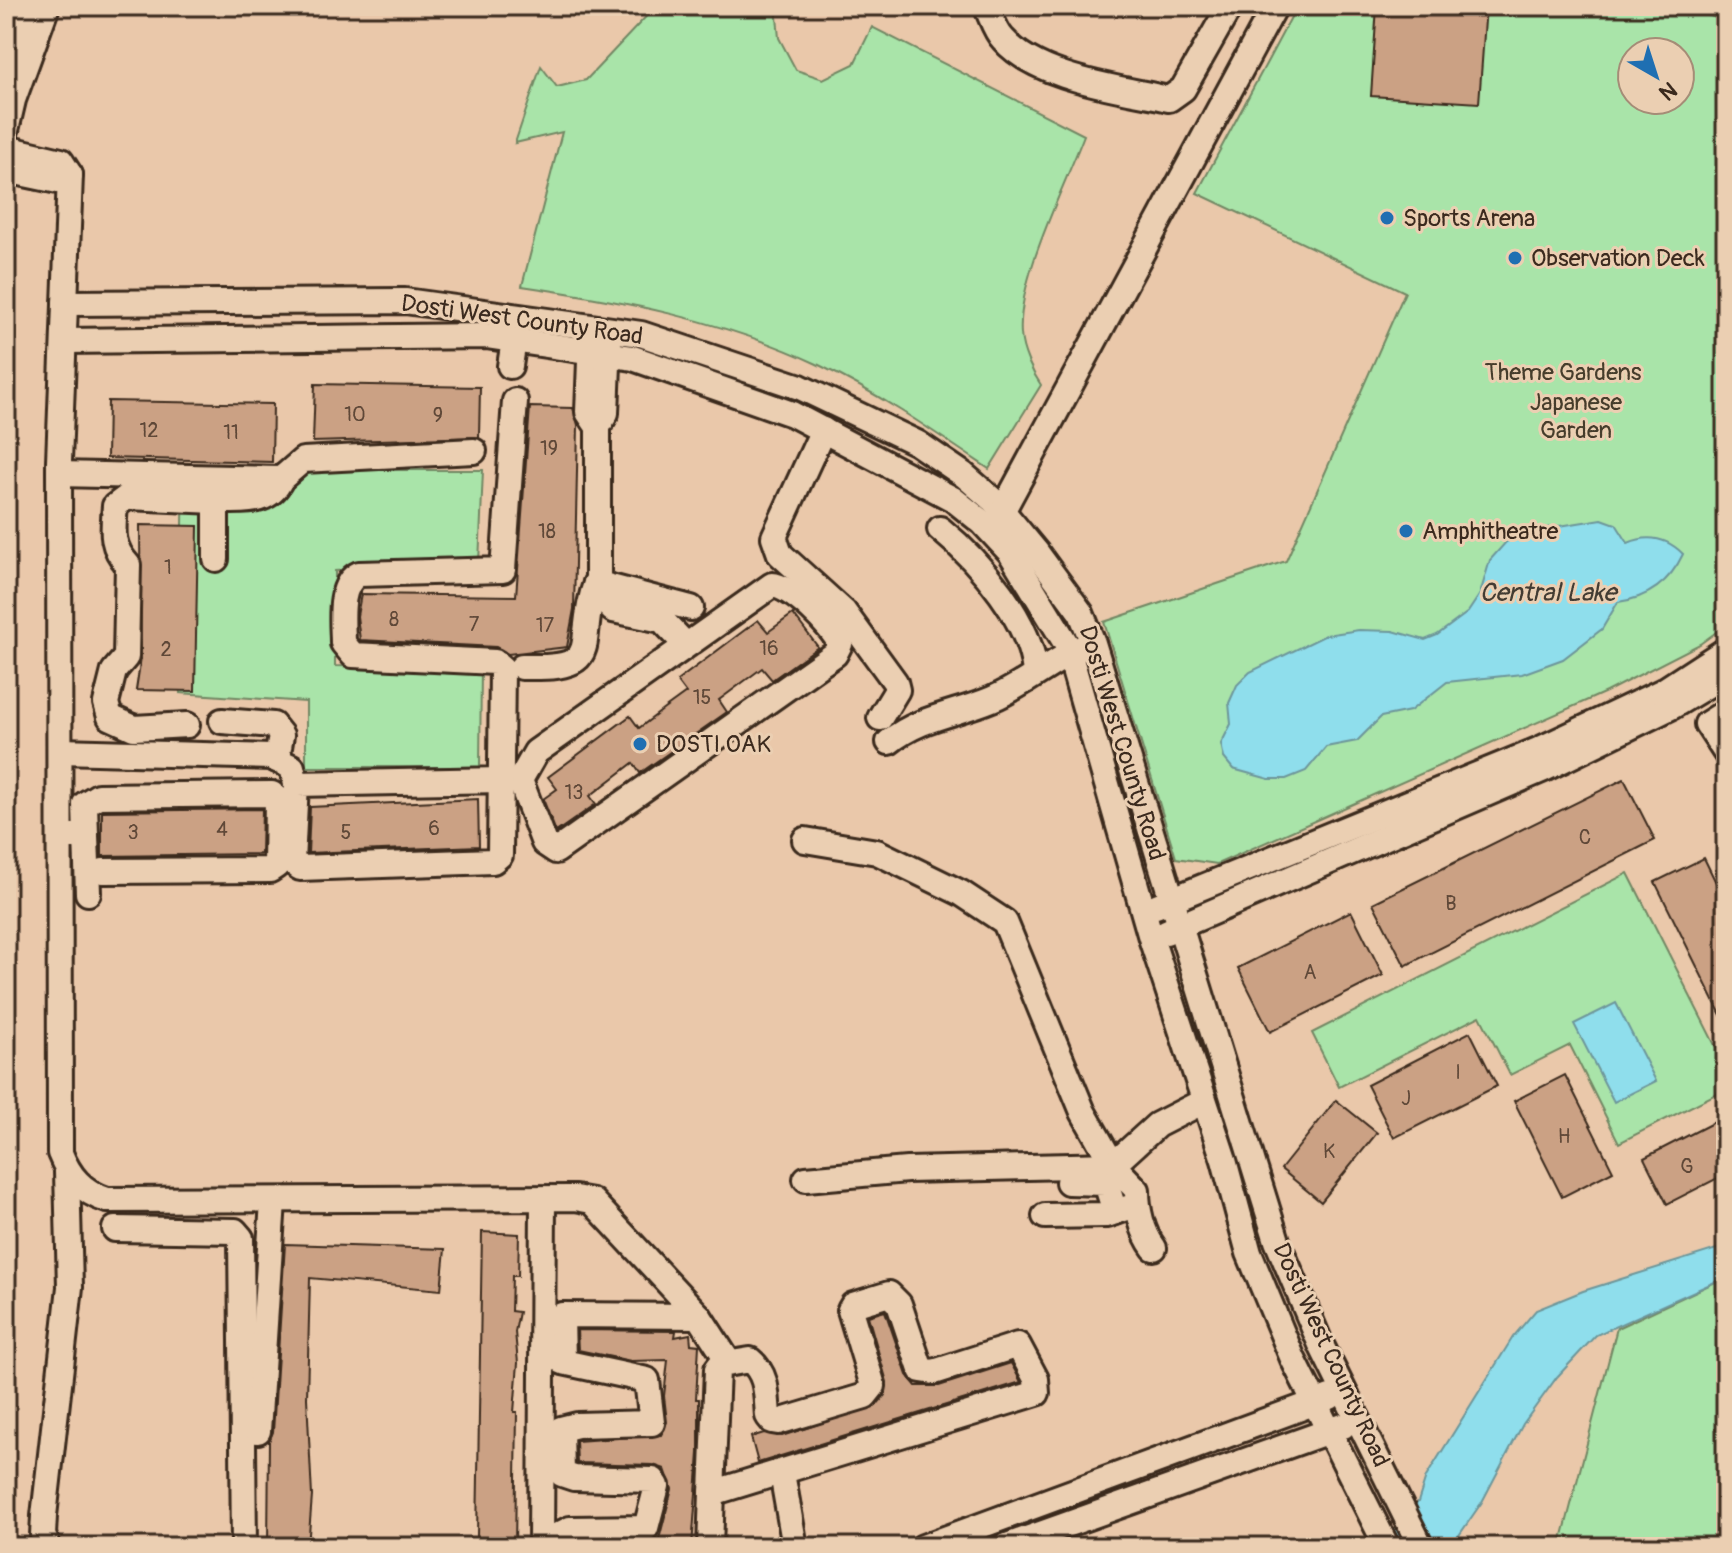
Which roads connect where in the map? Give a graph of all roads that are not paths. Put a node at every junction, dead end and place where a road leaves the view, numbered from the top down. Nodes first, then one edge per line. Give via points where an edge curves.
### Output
1 (28, 6) edge
2 (47, 6) edge
3 (986, 6) edge
4 (1230, 6) edge
5 (1275, 6) edge
6 (6, 67) edge
7 (6, 130) edge
8 (6, 148) edge
9 (6, 170) edge
10 (70, 175) junction
11 (182, 302) junction
12 (65, 303) junction
13 (601, 328) junction
14 (184, 340) junction
15 (514, 340) junction
16 (65, 341) junction
17 (599, 353) junction
18 (510, 366) dead end
19 (515, 401) dead end
20 (823, 430) junction
21 (474, 451) dead end
22 (59, 468) junction
23 (286, 475) junction
24 (216, 501) junction
25 (997, 522) junction
26 (940, 529) dead end
27 (216, 559) dead end
28 (503, 570) junction
29 (596, 583) junction
30 (461, 588) dead end
31 (691, 608) dead end
32 (1093, 643) junction
33 (685, 644) junction
34 (1726, 650) edge
35 (1069, 653) junction
36 (522, 667) dead end
37 (1035, 674) junction
38 (1726, 674) edge
39 (1675, 697) junction
40 (880, 718) dead end
41 (1717, 718) edge
42 (222, 721) dead end
43 (187, 725) dead end
44 (889, 742) dead end
45 (61, 751) junction
46 (1726, 753) edge
47 (1541, 759) junction
48 (277, 760) junction
49 (501, 780) junction
50 (296, 784) junction
51 (61, 836) junction
52 (86, 836) junction
53 (805, 840) dead end
54 (103, 871) dead end
55 (88, 893) dead end
56 (1170, 900) junction
57 (1143, 912) junction
58 (1178, 926) junction
59 (1151, 938) junction
60 (1204, 1101) junction
61 (1250, 1149) junction
62 (1224, 1160) junction
63 (1113, 1165) junction
64 (67, 1172) junction
65 (806, 1179) dead end
66 (1044, 1182) dead end
67 (543, 1199) junction
68 (202, 1200) junction
69 (273, 1201) junction
70 (1126, 1209) junction
71 (1045, 1216) dead end
72 (115, 1229) dead end
73 (201, 1229) junction
74 (1154, 1248) dead end
75 (699, 1316) junction
76 (728, 1361) junction
77 (1345, 1391) junction
78 (1316, 1403) junction
79 (1360, 1419) junction
80 (1330, 1431) junction
81 (782, 1473) junction
82 (712, 1493) junction
83 (1058, 1498) junction
84 (1067, 1525) junction
85 (1383, 1540) edge
86 (48, 1547) edge
87 (244, 1547) edge
88 (254, 1547) edge
89 (541, 1547) edge
90 (559, 1547) edge
91 (710, 1547) edge
92 (795, 1547) edge
93 (923, 1547) edge
94 (1004, 1547) edge
95 (1421, 1547) edge

1 - 6 highway
2 - 7 street
3 - 4 street via 1002,39 1031,61 1067,76 1169,99 1183,89
5 - 25 street
8 - 10 street via 61,161
9 - 10 street via 58,181
10 - 12 street
11 - 12 street, Dosti West County Road
11 - 13 street, Dosti West County Road via 405,301
11 - 14 street
12 - 16 street
13 - 17 street
13 - 25 street, Dosti West County Road via 641,334 812,393 917,443 964,475
14 - 15 street, Dosti West County Road
14 - 16 street, Dosti West County Road
15 - 17 street, Dosti West County Road
15 - 18 street
16 - 22 street
17 - 20 street, Dosti West County Road via 633,358
17 - 29 street via 588,412 598,427
19 - 28 street
20 - 25 street, Dosti West County Road
20 - 40 street via 774,537 780,554 844,612 895,682 897,690
21 - 23 street via 303,460
22 - 23 street via 281,463
22 - 45 street
23 - 24 street via 265,499
24 - 27 street
24 - 43 street via 127,497 115,506 112,537 117,554 128,565 126,657 114,671 108,692 110,717 134,728
25 - 32 street, Dosti West County Road via 1037,553 1081,613
25 - 35 street, Dosti West County Road
26 - 37 street via 977,563 1017,619
28 - 30 street via 510,578 508,586
28 - 49 street via 359,574 349,582 343,605 343,643 353,655 495,662 502,668
29 - 31 street
29 - 33 street via 598,595 613,610 662,620
29 - 36 street via 582,655 575,664
32 - 35 street
32 - 56 street, Dosti West County Road
33 - 33 street via 772,585 787,588 840,644 835,654 556,851 544,843 520,780 527,763
34 - 39 street
35 - 37 street
35 - 57 street, Dosti West County Road
37 - 44 street via 992,699 905,729
38 - 39 street
39 - 41 street
39 - 47 street
41 - 46 street
42 - 48 street via 273,725 281,735
45 - 48 street
45 - 51 street
47 - 56 street
47 - 58 street
48 - 50 street via 292,767
49 - 50 street
49 - 50 street via 500,855 493,861 300,868 292,862
51 - 52 street
51 - 64 street via 60,1153
52 - 54 street via 85,804 98,796 272,794 277,799 276,866 270,870
52 - 55 street
53 - 63 street via 877,852 961,893 1005,922 1083,1112
56 - 57 street
56 - 58 street, Dosti West County Road
57 - 59 street, Dosti West County Road
58 - 59 street
58 - 61 street, Dosti West County Road
59 - 60 street, Dosti West County Road
60 - 62 street, Dosti West County Road
60 - 63 street via 1157,1125
61 - 62 street
61 - 77 street, Dosti West County Road via 1277,1241
62 - 78 street, Dosti West County Road via 1249,1253
63 - 65 street via 907,1170
63 - 70 street via 1137,1190
64 - 68 street via 87,1191 107,1200
64 - 86 street via 70,1287 44,1516
66 - 70 street via 1106,1183
67 - 69 street
67 - 75 street via 592,1201
67 - 89 street
68 - 69 street
68 - 73 street
69 - 88 street
70 - 71 street
70 - 74 street
72 - 73 street
73 - 87 street via 235,1231 241,1238
75 - 76 street
75 - 90 street via 562,1315 563,1362 647,1380 652,1423 561,1429 562,1474 653,1480 657,1486 646,1528 570,1529 558,1535
76 - 81 street via 750,1360 764,1373 772,1421 865,1396 873,1386 850,1310 889,1294 899,1304 918,1367 927,1373 1018,1345 1036,1379 1037,1393
76 - 82 street via 717,1369
77 - 78 street
77 - 79 street, Dosti West County Road
78 - 80 street, Dosti West County Road
78 - 83 street
79 - 80 street
79 - 95 street, Dosti West County Road
80 - 84 street
80 - 85 street, Dosti West County Road
81 - 82 street
81 - 92 street
82 - 91 street
83 - 84 street
83 - 93 street
84 - 94 street

